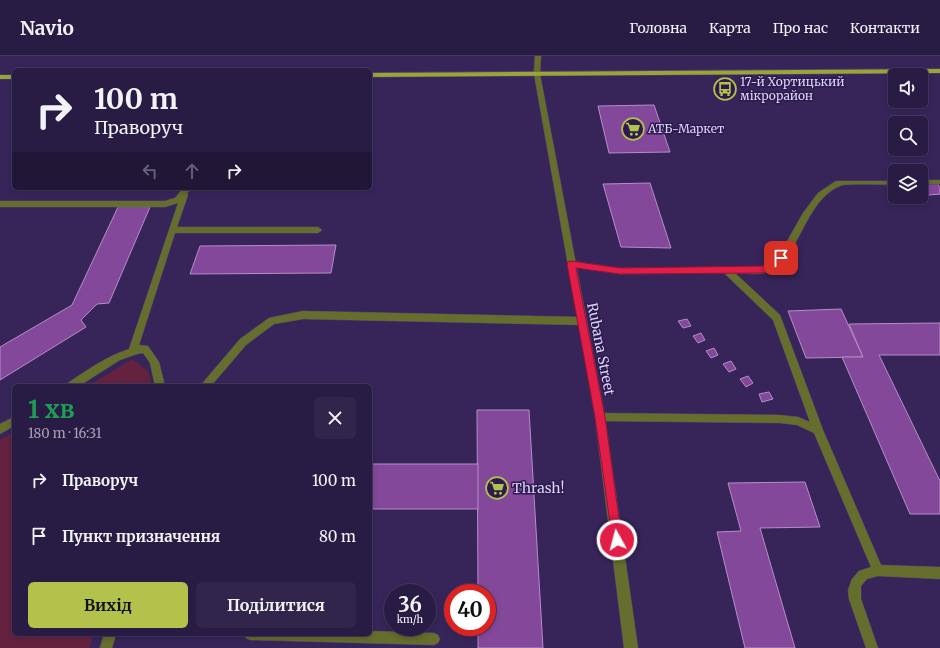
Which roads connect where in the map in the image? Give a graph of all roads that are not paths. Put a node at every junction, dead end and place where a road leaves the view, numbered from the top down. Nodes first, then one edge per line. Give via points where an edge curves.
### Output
1 (538, 56) edge
2 (940, 71) edge
3 (537, 74) junction
4 (372, 75) edge
5 (0, 77) edge
6 (12, 77) edge
7 (928, 182) edge
8 (940, 182) edge
9 (888, 183) edge
10 (186, 191) edge
11 (0, 204) edge
12 (176, 230) dead end
13 (318, 230) dead end
14 (571, 264) junction
15 (726, 270) junction
16 (582, 321) junction
17 (133, 349) junction
18 (74, 384) edge
19 (160, 384) edge
20 (207, 384) edge
21 (600, 417) junction
22 (12, 422) edge
23 (0, 429) edge
24 (818, 430) junction
25 (878, 570) junction
26 (940, 573) edge
27 (109, 636) edge
28 (324, 636) edge
29 (434, 639) dead end
30 (106, 648) edge
31 (631, 648) edge
32 (872, 648) edge

1 - 3 street, Rubana Street
2 - 3 main road
3 - 4 main road
3 - 14 street, Rubana Street
5 - 6 main road
7 - 8 lane
9 - 15 lane via 839,183 821,195 775,265 764,270
10 - 11 lane via 178,200 165,204
10 - 17 lane
12 - 13 lane
14 - 15 lane via 620,271
14 - 16 street, Rubana Street
15 - 24 lane via 777,318
16 - 20 lane via 303,315 272,321 243,342
16 - 21 street, Rubana Street
17 - 18 lane
17 - 19 lane via 145,349 154,362
21 - 24 lane via 780,419 798,421
21 - 31 street, Rubana Street
22 - 23 lane
24 - 25 lane
25 - 26 lane
25 - 32 lane via 863,575 854,590
27 - 30 lane
28 - 29 lane

